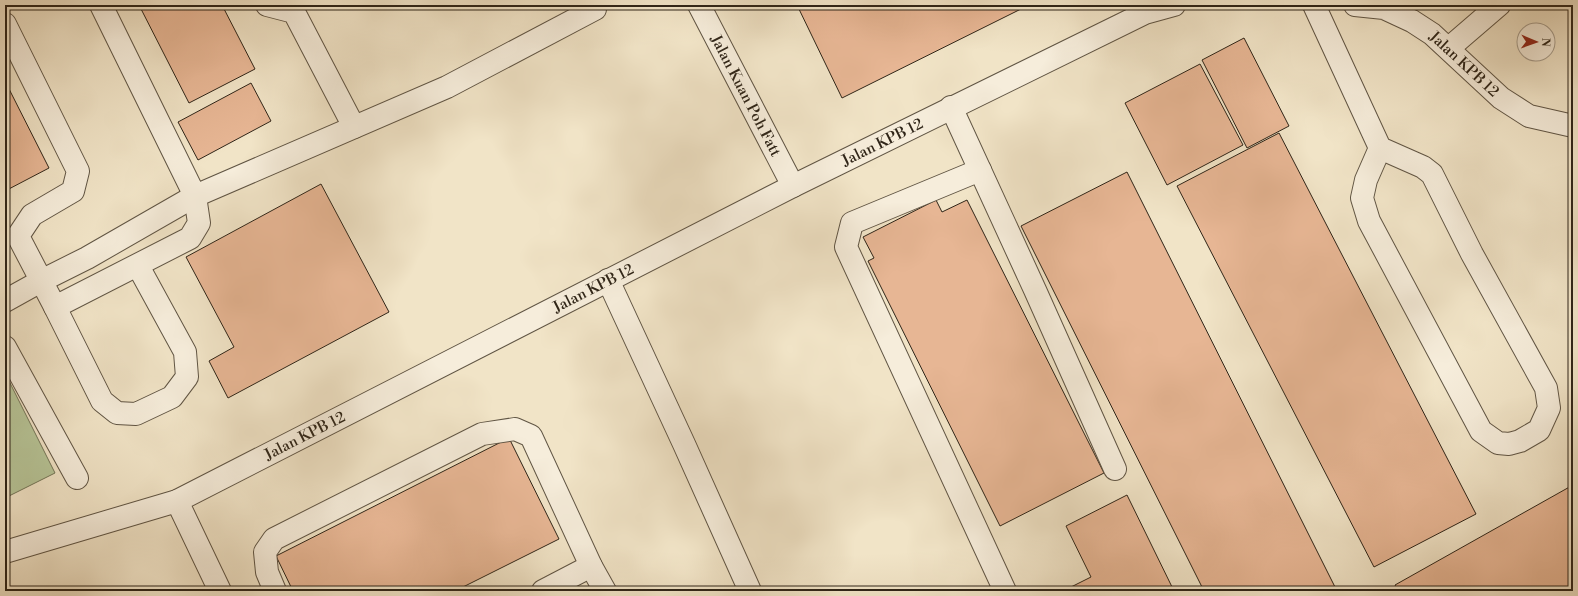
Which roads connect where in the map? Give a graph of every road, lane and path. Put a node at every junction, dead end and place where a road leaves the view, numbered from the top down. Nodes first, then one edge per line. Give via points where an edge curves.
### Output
1 (101, 5) edge
2 (267, 5) edge
3 (595, 5) edge
4 (699, 5) edge
5 (1174, 5) edge
6 (1314, 5) edge
7 (1355, 5) edge
8 (1499, 5) edge
9 (1384, 7) edge
10 (5, 24) edge
11 (1449, 48) junction
12 (951, 107) junction
13 (1573, 126) edge
14 (354, 127) junction
15 (1380, 148) junction
16 (980, 170) junction
17 (793, 186) junction
18 (195, 196) junction
19 (138, 266) junction
20 (608, 280) junction
21 (41, 281) junction
22 (5, 301) edge
23 (55, 307) junction
24 (5, 348) edge
25 (1115, 469) dead end
26 (77, 478) dead end
27 (177, 502) junction
28 (5, 552) edge
29 (592, 566) junction
30 (220, 591) edge
31 (275, 591) edge
32 (543, 591) edge
33 (605, 591) edge
34 (750, 591) edge
35 (1005, 591) edge

1 - 18 street
2 - 14 street via 294,12
3 - 14 street via 595,9 447,87
4 - 17 street, Jalan Kuan Poh Fatt
5 - 12 street, Jalan KPB 12 via 1145,13
6 - 15 street
7 - 9 street, Jalan KPB 12
8 - 11 street
9 - 11 street, Jalan KPB 12 via 1412,21
10 - 21 street via 78,171 73,191 32,215 18,236
11 - 13 street, Jalan KPB 12 via 1501,98 1529,116
12 - 16 street
12 - 17 street, Jalan KPB 12
14 - 18 street
15 - 15 street via 1423,167 1432,174 1472,254 1546,388 1549,408 1539,430 1520,441 1498,443 1481,431 1370,221 1362,198 1366,180
16 - 25 street
16 - 35 street via 852,223 846,247
17 - 20 street, Jalan KPB 12
18 - 19 street via 199,223 190,238
18 - 21 street via 87,258
19 - 23 street
19 - 23 street via 185,352 188,377 172,397 136,414 116,413 102,401
20 - 27 street, Jalan KPB 12
20 - 34 street
21 - 22 street
21 - 23 street
24 - 26 street
27 - 28 street, Jalan KPB 12
27 - 30 street
29 - 31 street via 531,436 515,429 482,434 274,538 265,552 267,572
29 - 32 street
29 - 33 street

